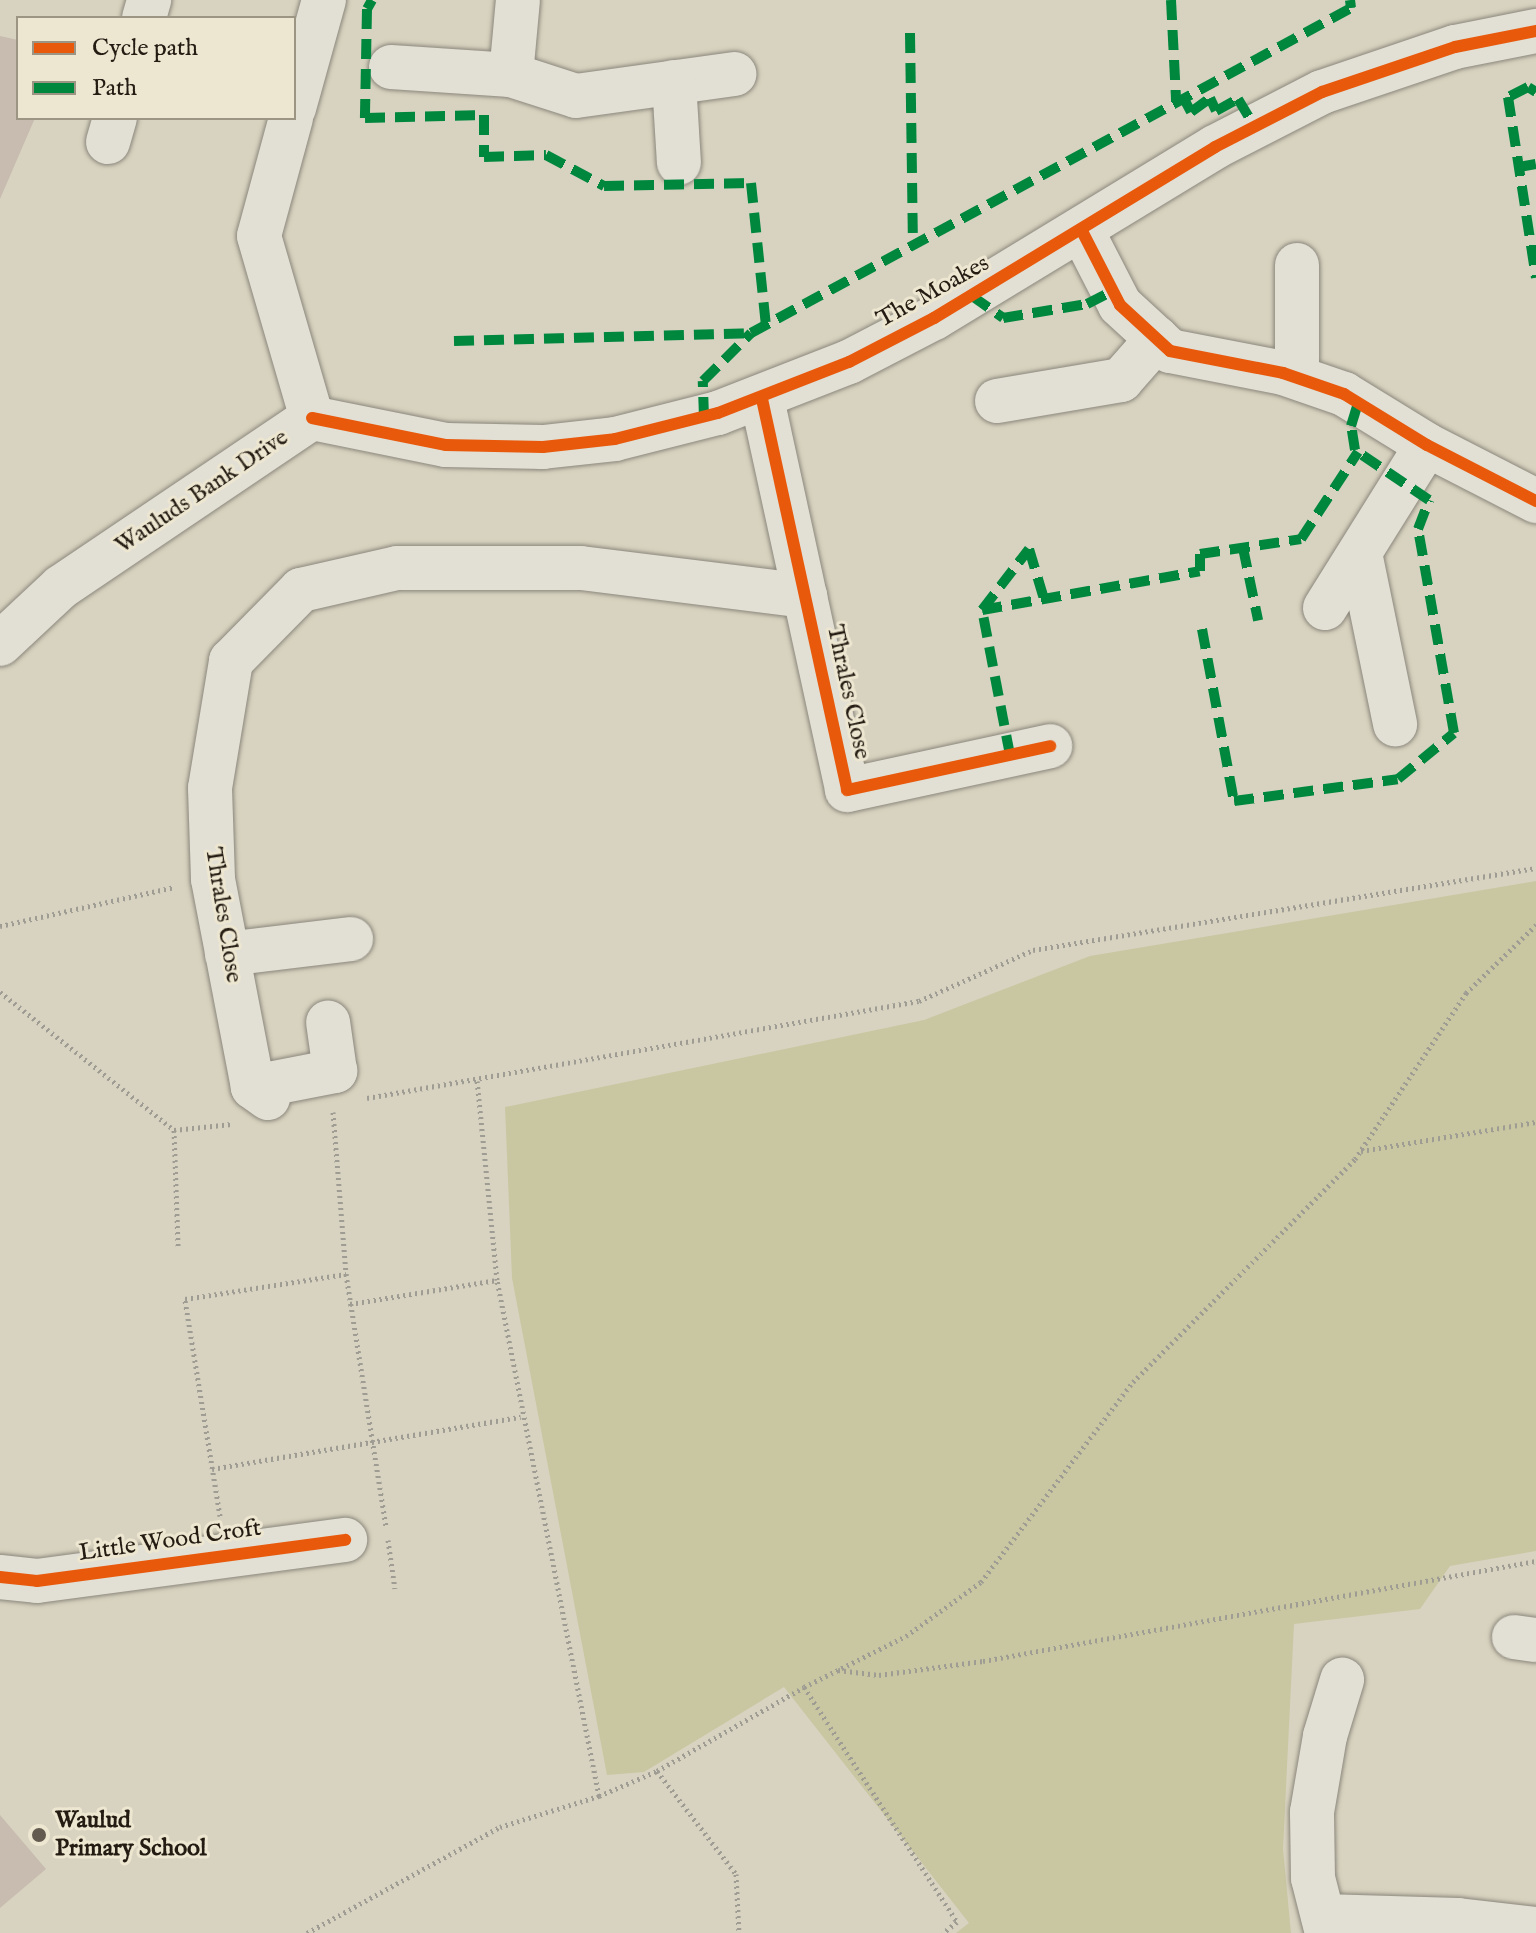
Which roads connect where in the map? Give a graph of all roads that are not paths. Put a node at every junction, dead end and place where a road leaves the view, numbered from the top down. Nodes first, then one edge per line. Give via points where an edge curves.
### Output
1 (324, 0) edge
2 (518, 0) edge
3 (1536, 31) edge
4 (391, 67) dead end
5 (734, 74) dead end
6 (511, 75) junction
7 (674, 82) junction
8 (296, 101) edge
9 (290, 120) edge
10 (679, 163) dead end
11 (1082, 231) junction
12 (1297, 265) dead end
13 (1157, 339) junction
14 (1297, 377) junction
15 (762, 399) junction
16 (997, 401) dead end
17 (312, 418) junction
18 (1427, 445) junction
19 (1536, 501) edge
20 (1360, 553) junction
21 (805, 596) junction
22 (1325, 608) dead end
23 (0, 644) edge
24 (1395, 724) dead end
25 (1050, 746) dead end
26 (351, 939) dead end
27 (227, 954) junction
28 (328, 1022) dead end
29 (345, 1540) dead end
30 (0, 1577) edge
31 (1342, 1680) dead end
32 (1325, 1925) edge
33 (1536, 1929) edge

1 - 8 street
2 - 6 street
3 - 11 street, The Moakes via 1455,47 1322,92 1215,147
4 - 6 street
5 - 7 street
6 - 7 street via 576,96
7 - 10 street
9 - 17 street, Wauluds Bank Drive via 259,236
11 - 13 street via 1120,305
11 - 15 street, The Moakes via 934,318
12 - 14 street
13 - 14 street via 1170,351
13 - 16 street via 1121,380
14 - 18 street via 1344,394
15 - 17 street, The Moakes via 615,439 543,447 446,445
15 - 21 street, Thrales Close
17 - 23 street, Wauluds Bank Drive via 61,587
18 - 19 street
18 - 20 street
20 - 22 street
20 - 24 street
21 - 25 street, Thrales Close via 847,790
21 - 27 street, Thrales Close via 581,568 397,568 301,590 231,661 210,788 213,879
26 - 27 street
27 - 28 street, Thrales Close via 261,1093 335,1071
29 - 30 street, Little Wood Croft via 37,1581
31 - 32 street via 1325,1736 1312,1812 1313,1878
32 - 33 street via 1458,1920

